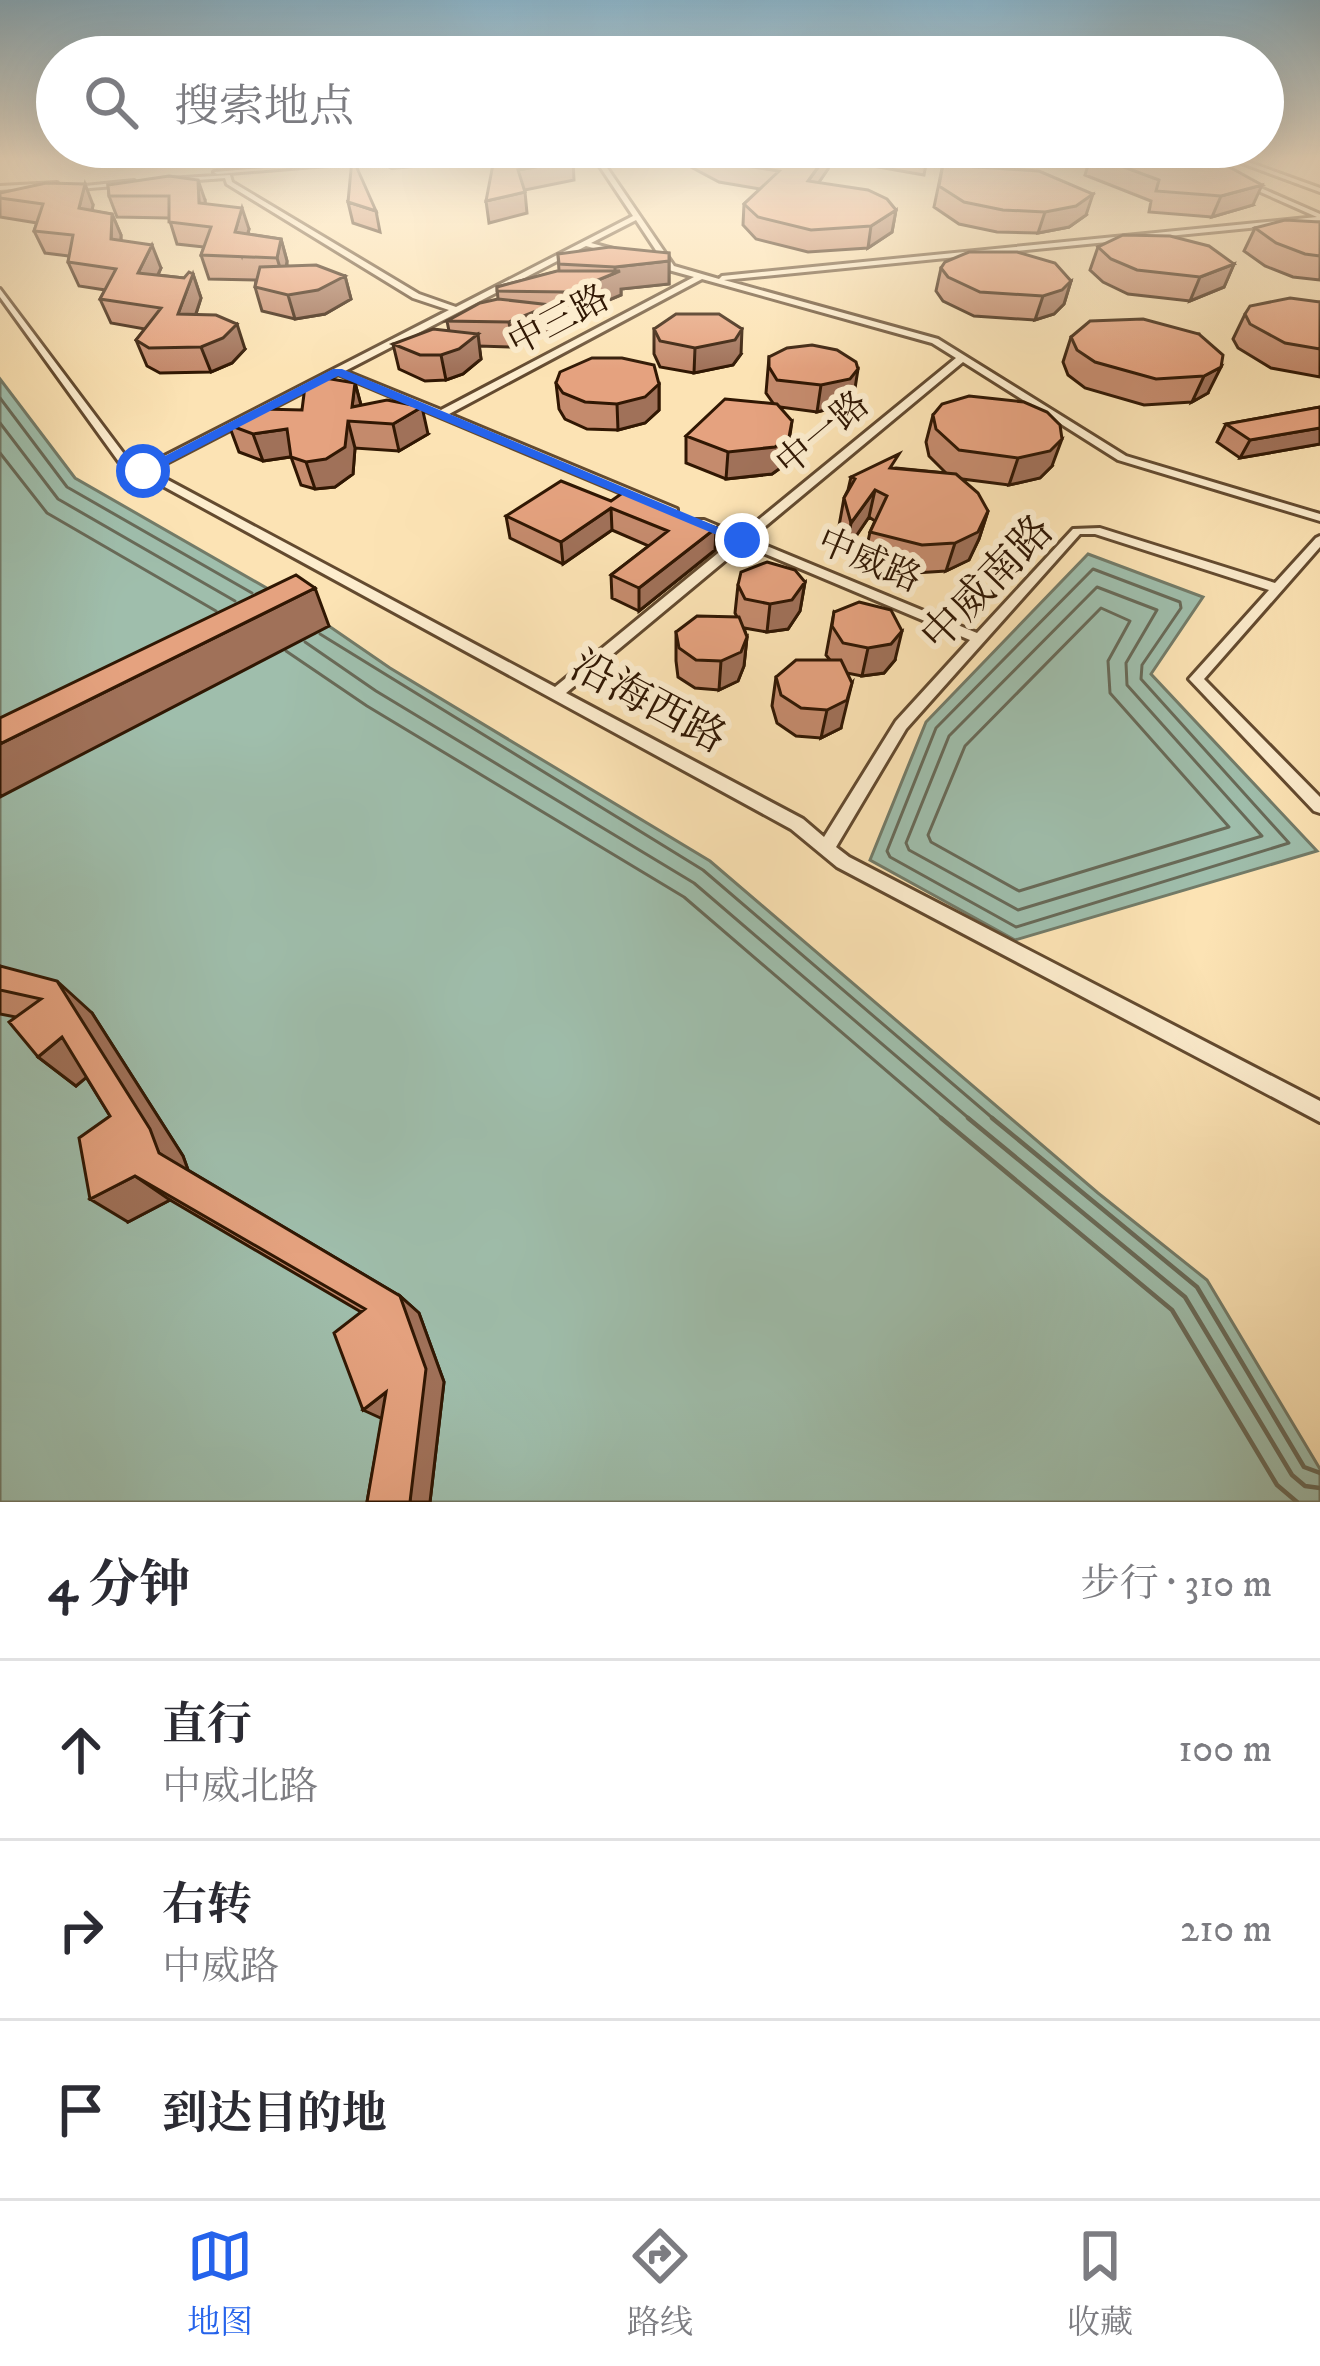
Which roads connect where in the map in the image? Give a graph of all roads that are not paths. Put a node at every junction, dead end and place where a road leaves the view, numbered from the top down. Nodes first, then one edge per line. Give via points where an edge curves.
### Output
1 (306, 229) edge
2 (614, 229) edge
3 (645, 229) edge
4 (1225, 229) edge
5 (586, 244) junction
6 (670, 267) junction
7 (707, 277) junction
8 (0, 291) edge
9 (457, 310) junction
10 (962, 358) junction
11 (338, 371) junction
12 (441, 414) junction
13 (143, 471) junction
14 (1320, 518) edge
15 (742, 540) junction
16 (1320, 540) edge
17 (1277, 588) junction
18 (979, 639) junction
19 (555, 694) junction
20 (1320, 807) edge
21 (826, 849) junction
22 (1320, 1112) edge

1 - 9 lane via 416,296
2 - 5 lane
3 - 6 lane
4 - 7 lane
5 - 6 lane
5 - 9 lane
6 - 7 lane
7 - 10 lane via 911,333
7 - 12 lane, 中三路
8 - 13 lane, 沿海西路 via 123,460
9 - 11 lane
10 - 14 lane via 1122,458
10 - 15 lane, 中一路
11 - 12 lane, 中威路
11 - 13 lane
12 - 15 lane, 中威路
13 - 19 lane, 沿海西路
15 - 18 lane, 中威路
15 - 19 lane, 中一路
16 - 17 lane
17 - 18 lane, 中威南路 via 1096,530 1077,531
17 - 20 lane via 1196,680
18 - 21 lane, 中威南路 via 901,725
19 - 21 lane, 沿海西路 via 796,824
21 - 22 lane, 沿海西路

